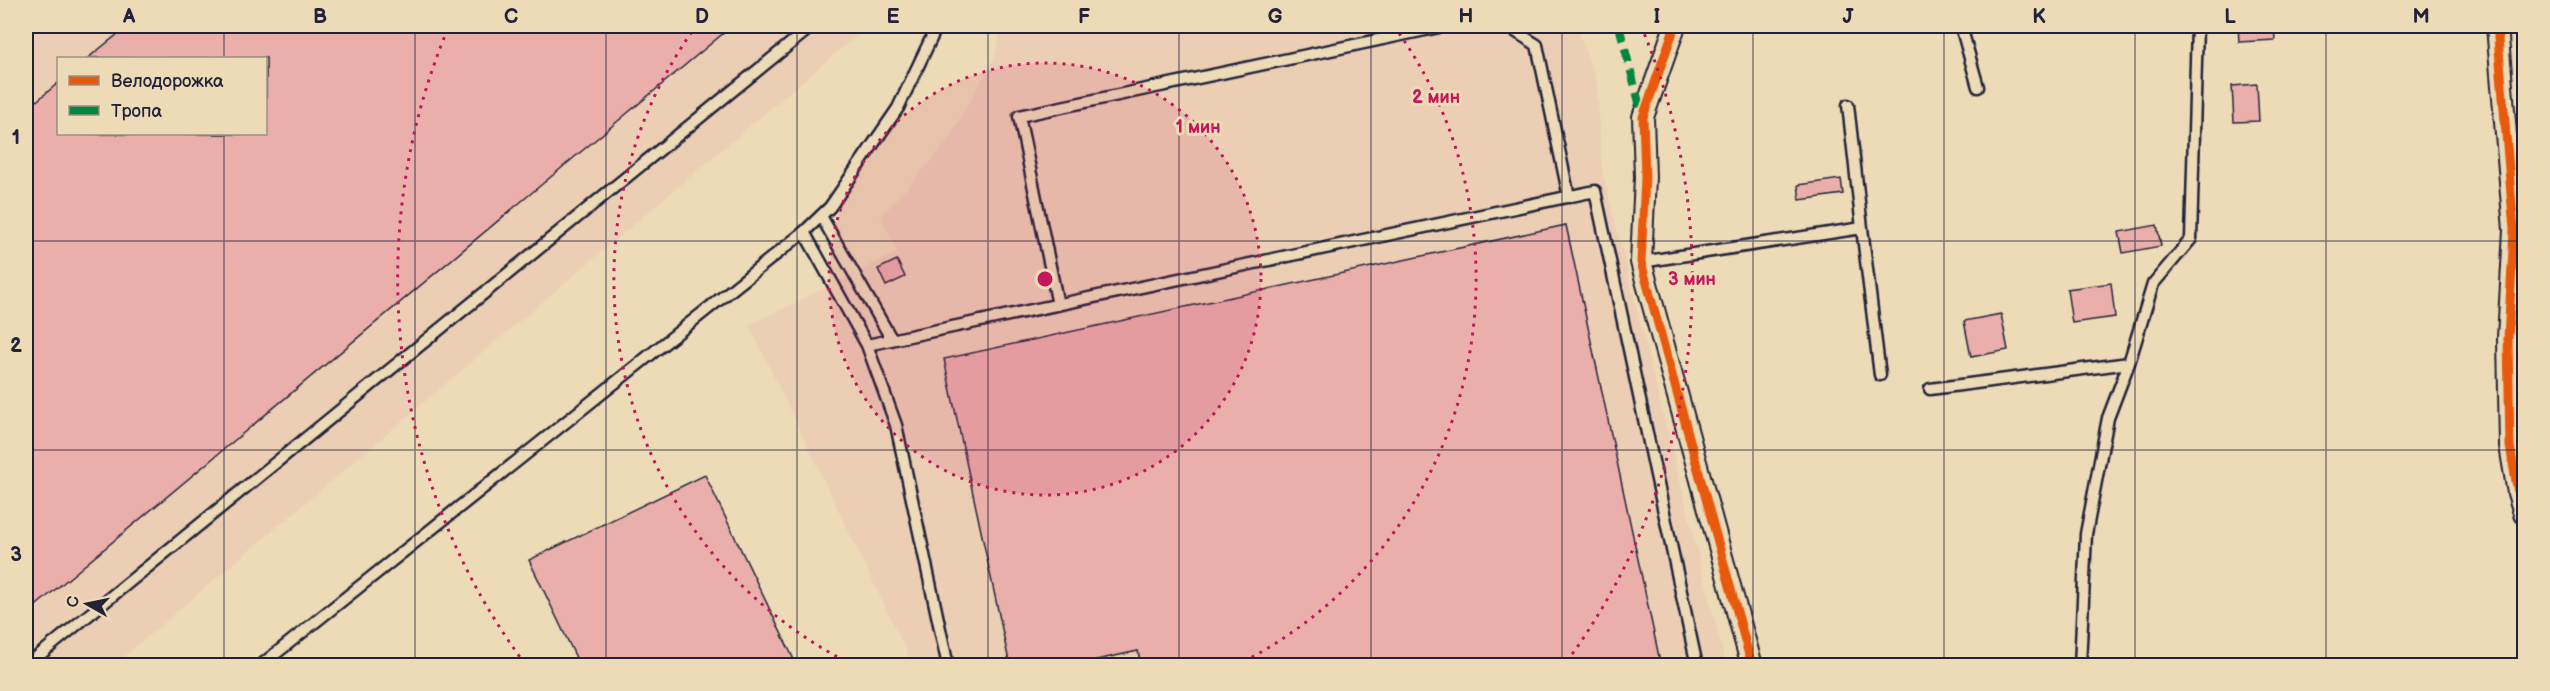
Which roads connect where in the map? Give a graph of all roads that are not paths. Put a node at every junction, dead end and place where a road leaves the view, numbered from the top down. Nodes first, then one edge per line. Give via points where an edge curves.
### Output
1 (812, 26) edge
2 (938, 26) edge
3 (1444, 26) edge
4 (1507, 26) edge
5 (1675, 26) edge
6 (1961, 26) edge
7 (2197, 26) edge
8 (2497, 26) edge
9 (1978, 87) dead end
10 (1848, 105) dead end
11 (1569, 197) junction
12 (821, 216) junction
13 (1862, 228) junction
14 (804, 232) junction
15 (1641, 262) junction
16 (1058, 305) junction
17 (892, 340) junction
18 (867, 345) junction
19 (2129, 363) junction
20 (1880, 375) dead end
21 (1930, 388) dead end
22 (2524, 513) edge
23 (26, 666) edge
24 (260, 666) edge
25 (948, 666) edge
26 (1697, 666) edge
27 (1752, 666) edge
28 (2080, 666) edge

1 - 23 lane
2 - 12 lane via 898,108
3 - 16 lane via 1019,116
4 - 11 lane via 1537,45
5 - 15 street via 1643,117
6 - 9 lane
7 - 19 lane via 2191,239 2153,284
8 - 22 street via 2514,230 2508,338 2510,446
10 - 13 lane
11 - 16 lane
11 - 26 lane via 1595,191
12 - 14 lane
12 - 17 lane
13 - 15 lane
13 - 20 lane
14 - 18 lane
14 - 24 lane
15 - 27 street
16 - 17 lane
17 - 18 lane
18 - 25 lane via 896,425
19 - 21 lane
19 - 28 lane via 2108,418 2086,534

